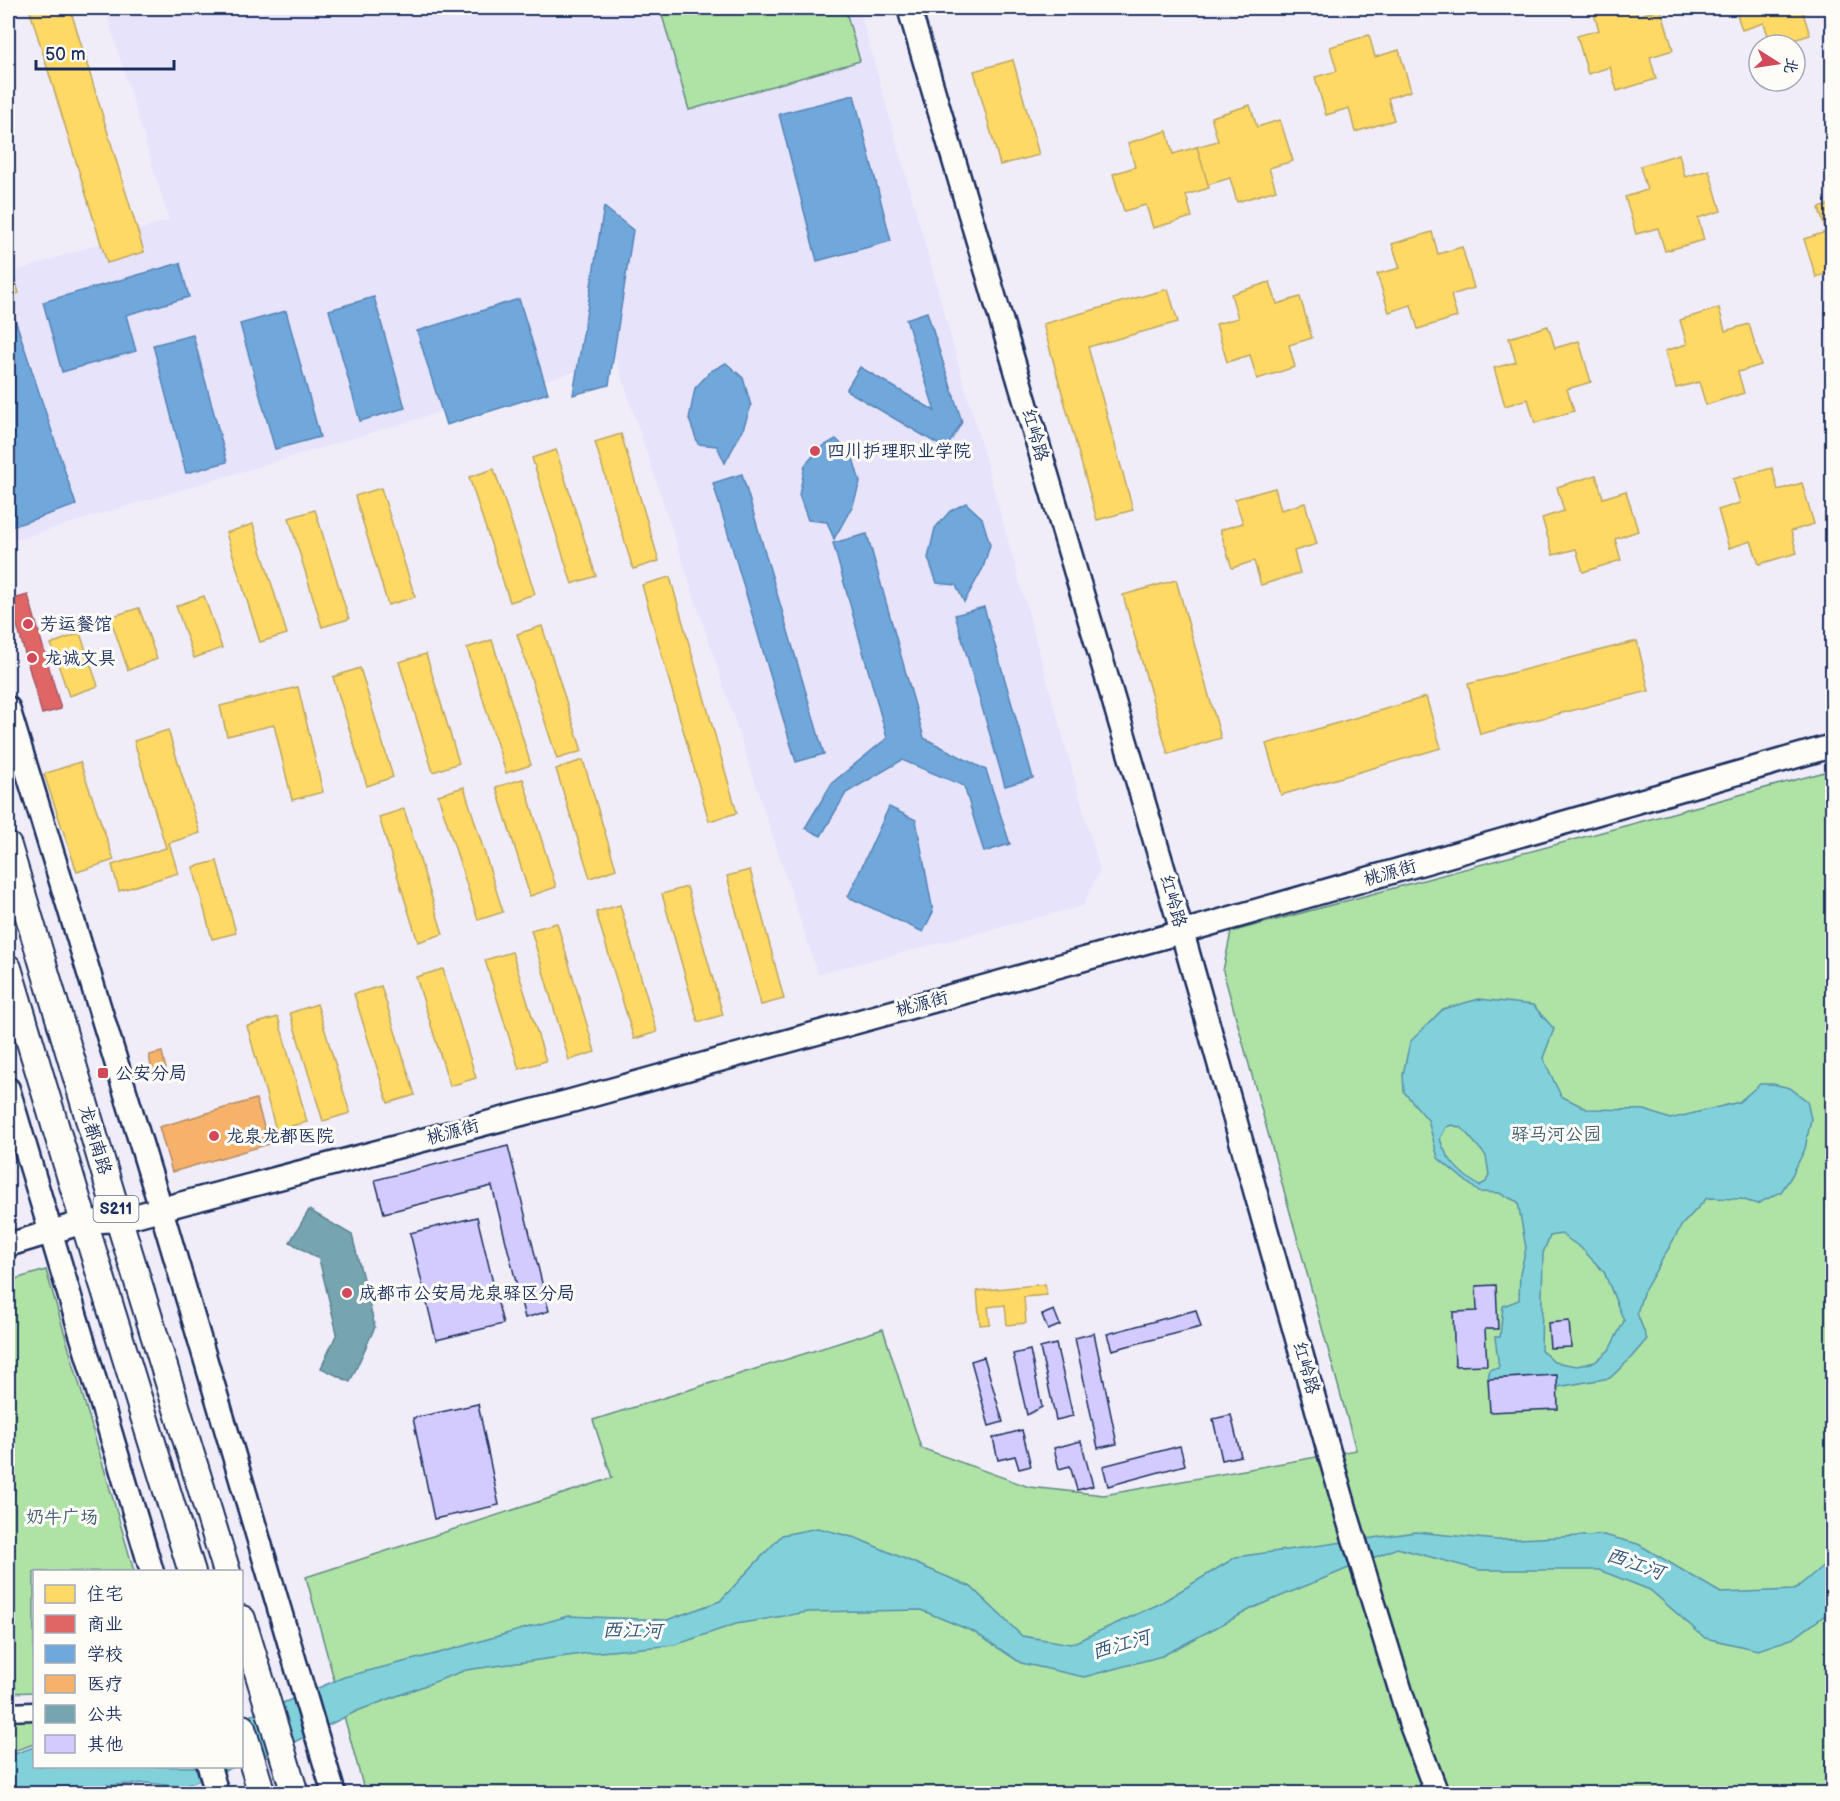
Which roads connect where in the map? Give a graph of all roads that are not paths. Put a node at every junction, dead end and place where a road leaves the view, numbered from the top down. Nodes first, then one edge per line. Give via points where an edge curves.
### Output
1 (909, 8) edge
2 (8, 708) edge
3 (1833, 746) edge
4 (8, 846) edge
5 (1182, 932) junction
6 (8, 968) edge
7 (8, 1089) edge
8 (162, 1209) junction
9 (119, 1220) junction
10 (84, 1222) junction
11 (50, 1232) junction
12 (8, 1245) edge
13 (151, 1570) edge
14 (191, 1570) edge
15 (226, 1570) edge
16 (243, 1621) edge
17 (33, 1711) edge
18 (8, 1712) edge
19 (243, 1731) edge
20 (209, 1768) edge
21 (294, 1790) edge
22 (333, 1791) edge
23 (217, 1794) edge
24 (262, 1794) edge
25 (1437, 1794) edge

1 - 5 street, 红岭路
2 - 8 street
3 - 5 street, 桃源街
4 - 9 main road, 龙都南路 / S211
5 - 8 street, 桃源街
5 - 25 street, 红岭路 via 1348,1519 1411,1725
6 - 10 main road, 龙都南路 / S211
7 - 11 street
8 - 9 street, 桃源街
8 - 22 street
9 - 10 street, 桃源街
9 - 15 main road, 龙都南路 / S211
10 - 11 street, 桃源街
10 - 14 main road, 龙都南路 / S211
11 - 12 street, 桃源街
11 - 13 street
16 - 21 main road
17 - 18 street
19 - 24 main road
20 - 23 street

